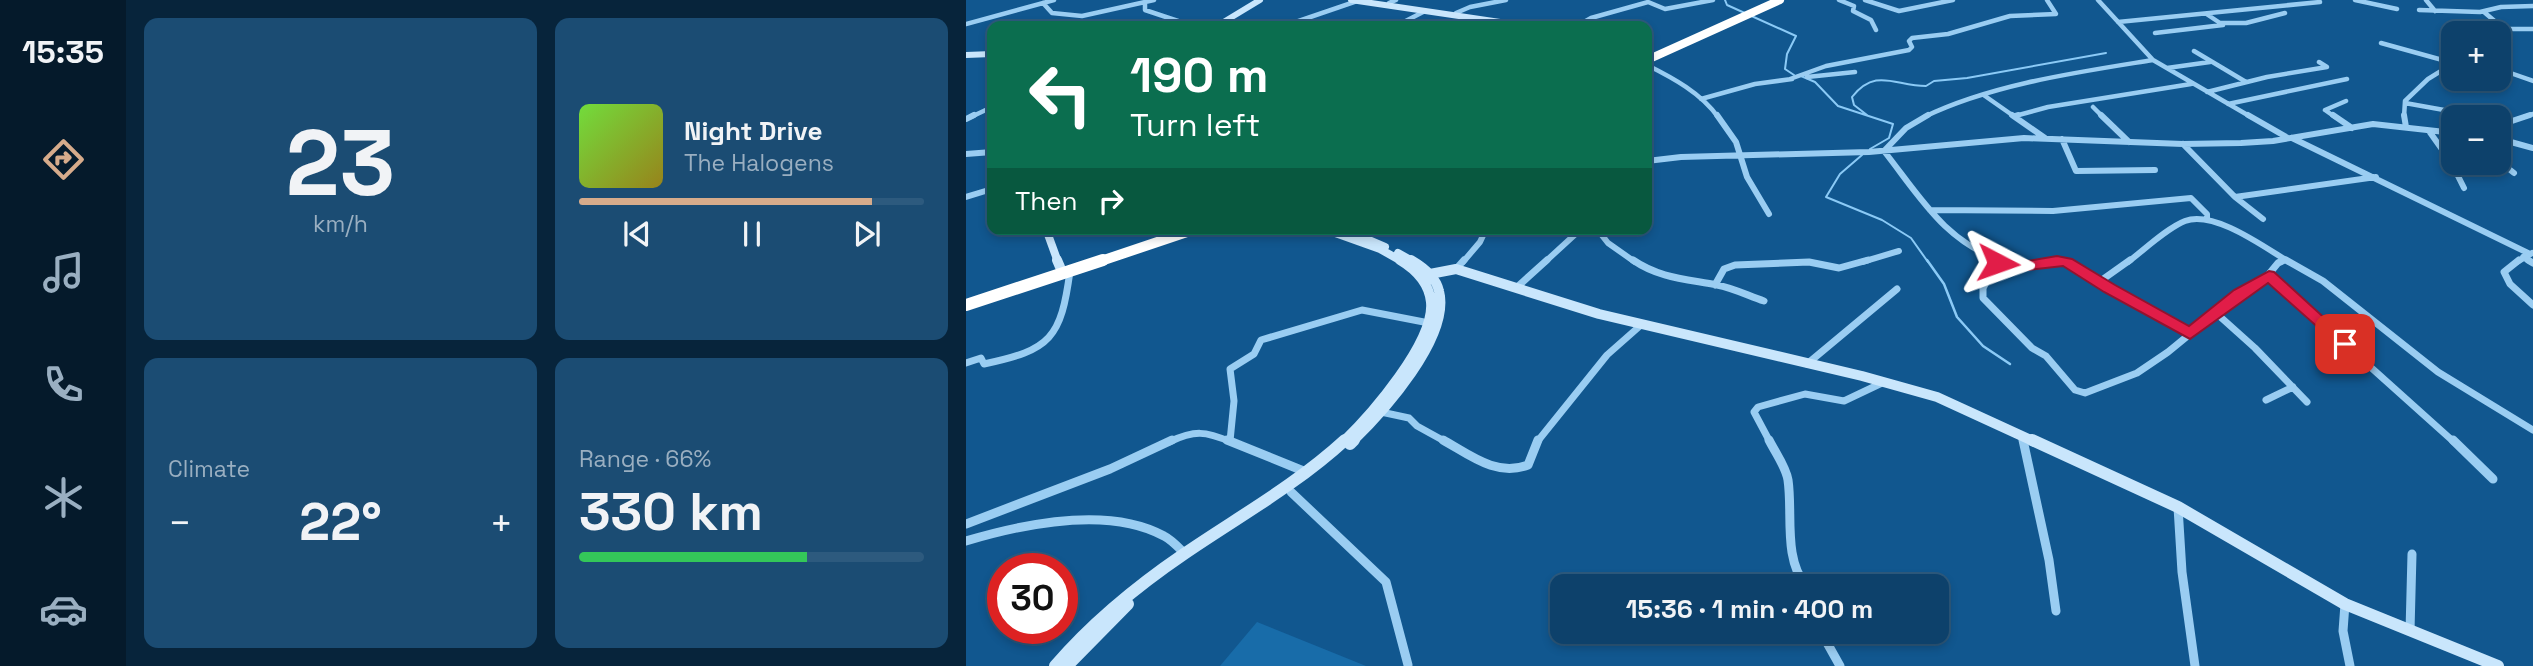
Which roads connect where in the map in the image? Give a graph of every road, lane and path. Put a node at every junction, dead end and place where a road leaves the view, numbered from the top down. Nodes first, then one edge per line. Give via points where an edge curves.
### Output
1 (1054, 0) edge
2 (1154, 0) edge
3 (1260, 0) edge
4 (1351, 0) edge
5 (1366, 0) edge
6 (1506, 0) edge
7 (1713, 0) edge
8 (1767, 0) edge
9 (1780, 0) edge
10 (1839, 0) edge
11 (1865, 0) edge
12 (1953, 0) edge
13 (2048, 0) edge
14 (2098, 0) edge
15 (2355, 0) edge
16 (2426, 0) edge
17 (2517, 0) edge
18 (1357, 1) edge
19 (1392, 2) edge
20 (2320, 2) dead end
21 (1042, 3) junction
22 (1145, 3) junction
23 (2523, 6) junction
24 (2533, 6) edge
25 (1752, 9) junction
26 (2397, 9) dead end
27 (2419, 10) dead end
28 (1425, 11) junction
29 (2435, 11) junction
30 (2484, 11) junction
31 (1456, 13) junction
32 (2286, 13) dead end
33 (1738, 14) junction
34 (2208, 15) junction
35 (1178, 21) edge
36 (1225, 21) edge
37 (1300, 21) edge
38 (1406, 21) edge
39 (1493, 21) edge
40 (1508, 21) edge
41 (1586, 21) edge
42 (2495, 21) edge
43 (2118, 22) junction
44 (2221, 23) junction
45 (966, 24) edge
46 (2511, 29) edge
47 (2533, 29) edge
48 (1875, 30) dead end
49 (2154, 33) dead end
50 (2381, 43) dead end
51 (1652, 51) edge
52 (2194, 51) dead end
53 (987, 54) edge
54 (966, 55) edge
55 (1652, 59) edge
56 (2152, 60) junction
57 (2441, 60) edge
58 (2211, 62) junction
59 (2319, 62) dead end
60 (1652, 65) edge
61 (2166, 68) junction
62 (1855, 72) dead end
63 (2441, 72) edge
64 (2511, 73) edge
65 (1811, 75) junction
66 (2347, 79) dead end
67 (2533, 81) edge
68 (2246, 82) junction
69 (2191, 84) junction
70 (2206, 92) junction
71 (1985, 96) junction
72 (1700, 99) junction
73 (2346, 101) dead end
74 (2405, 103) junction
75 (2228, 104) junction
76 (2093, 107) dead end
77 (987, 109) edge
78 (2441, 109) edge
79 (2533, 114) edge
80 (2015, 116) junction
81 (966, 119) edge
82 (2511, 121) edge
83 (2351, 128) junction
84 (2406, 128) junction
85 (2428, 131) junction
86 (2441, 132) edge
87 (2290, 138) junction
88 (2046, 139) junction
89 (2062, 139) junction
90 (2130, 142) junction
91 (2511, 142) edge
92 (2183, 144) junction
93 (2533, 148) edge
94 (1884, 151) junction
95 (987, 152) edge
96 (966, 154) edge
97 (1740, 156) junction
98 (1652, 160) edge
99 (2155, 170) dead end
100 (2511, 171) edge
101 (2514, 173) dead end
102 (2376, 177) junction
103 (2465, 188) dead end
104 (987, 191) edge
105 (966, 197) edge
106 (2235, 197) junction
107 (1930, 210) junction
108 (1769, 214) dead end
109 (2207, 216) junction
110 (2263, 219) dead end
111 (1049, 235) edge
112 (1158, 235) edge
113 (1176, 235) edge
114 (1339, 235) edge
115 (1356, 235) edge
116 (1483, 235) edge
117 (1574, 235) edge
118 (1602, 235) edge
119 (1899, 251) dead end
120 (2529, 254) edge
121 (1998, 260) junction
122 (2284, 260) junction
123 (2533, 263) edge
124 (1065, 269) junction
125 (1456, 269) junction
126 (1430, 274) junction
127 (2269, 276) junction
128 (2099, 282) junction
129 (1715, 285) junction
130 (1516, 288) junction
131 (1896, 289) dead end
132 (966, 298) edge
133 (1764, 300) dead end
134 (966, 305) edge
135 (2533, 305) edge
136 (2216, 313) junction
137 (1429, 323) junction
138 (1641, 325) junction
139 (2190, 333) junction
140 (966, 363) edge
141 (1807, 365) junction
142 (1884, 382) junction
143 (2293, 387) junction
144 (2266, 400) dead end
145 (2307, 402) dead end
146 (1381, 412) junction
147 (2533, 430) edge
148 (2022, 436) junction
149 (1230, 441) junction
150 (1307, 472) junction
151 (2493, 479) dead end
152 (1291, 492) junction
153 (2178, 507) junction
154 (966, 524) edge
155 (966, 541) edge
156 (1185, 554) junction
157 (2412, 554) dead end
158 (1797, 574) edge
159 (2345, 604) junction
160 (2056, 611) dead end
161 (2410, 632) junction
162 (1828, 644) edge
163 (1408, 665) edge
164 (2494, 665) edge
165 (1055, 666) edge
166 (1067, 666) edge
167 (1840, 666) edge
168 (2195, 666) edge
169 (2350, 666) edge

1 - 21 street
2 - 22 street
3 - 36 street
4 - 18 street
5 - 19 street
6 - 31 street
7 - 41 street via 1665,9 1648,2
8 - 25 highway
9 - 25 highway
10 - 48 street via 1871,20
11 - 12 street via 1882,9 1907,12
13 - 65 street via 2056,14 2010,16 1948,34 1912,38 1909,50 1826,66
14 - 43 street
15 - 26 street
16 - 29 street
17 - 23 street
18 - 28 street
18 - 37 street
19 - 31 street
20 - 34 street
21 - 22 street via 1052,13 1071,16
21 - 45 street
22 - 35 street via 1145,10
23 - 24 street
23 - 30 street
25 - 33 highway
27 - 29 street
28 - 38 street
28 - 39 street
29 - 30 street
30 - 42 street
31 - 40 street
32 - 44 street via 2246,23
33 - 51 highway
33 - 55 highway
34 - 43 street
34 - 44 street
43 - 56 street
44 - 49 street via 2223,26 2213,28
46 - 47 street
50 - 57 street
52 - 58 street
53 - 54 street
56 - 61 street
56 - 71 street via 2043,78
58 - 61 street
58 - 68 street
59 - 68 street via 2326,68
60 - 72 street
61 - 69 street
62 - 65 street
63 - 74 street
64 - 67 street
65 - 72 street
66 - 75 street
68 - 70 street
69 - 70 street
69 - 80 street
70 - 75 street
71 - 80 street
71 - 94 street via 1926,115
72 - 97 street via 1736,142
73 - 83 street via 2325,110
74 - 78 street
74 - 84 street
75 - 87 street
76 - 90 street
77 - 81 street
79 - 82 street
80 - 88 street
83 - 84 street via 2374,124
83 - 87 street
84 - 85 street
85 - 86 street
85 - 103 street
87 - 92 street
87 - 102 street
88 - 89 street
88 - 94 street
89 - 90 street
89 - 99 street via 2076,171
90 - 92 street
91 - 93 street
92 - 106 street
94 - 97 street
94 - 107 street
95 - 96 street
97 - 98 street
97 - 108 street via 1753,191
100 - 101 street
102 - 106 street
102 - 120 street
104 - 105 street
106 - 110 street
107 - 109 street via 2063,210 2191,198
107 - 121 street via 1948,232
109 - 122 street
109 - 128 street via 2184,221
111 - 124 street
112 - 124 highway
113 - 124 highway
114 - 137 street via 1413,269 1430,297
115 - 126 street via 1412,259
116 - 125 street
117 - 130 street
118 - 129 street via 1648,270
119 - 129 street via 1839,268 1809,262 1735,265 1724,269
120 - 123 street
120 - 135 street via 2504,272
121 - 128 street via 2028,265 2067,262
121 - 139 street via 1984,284 1983,298 2032,348 2046,356 2075,390 2095,391 2137,373
122 - 127 street
122 - 147 street via 2323,281 2438,372
124 - 132 highway
124 - 134 highway
124 - 140 street via 1062,317 1044,345 1024,357 984,365 981,358
125 - 126 street
125 - 130 street
126 - 146 street via 1440,295 1435,330
127 - 136 street
127 - 151 street
128 - 139 street
129 - 133 street
130 - 138 street
131 - 141 street
136 - 139 street
136 - 143 street
137 - 149 street via 1362,310 1261,340 1254,354 1230,369 1234,401
137 - 150 street via 1377,406
138 - 141 street
138 - 146 street via 1607,355 1535,444 1523,469 1496,469 1409,418
141 - 142 street
142 - 148 street via 1954,404
142 - 158 street via 1844,401 1805,394 1754,412 1788,477
143 - 144 street
143 - 145 street
146 - 152 street
148 - 153 street
148 - 160 street
149 - 150 street
149 - 154 street via 1209,433 1188,433 1110,469
150 - 156 street
152 - 163 street via 1385,582
152 - 166 street via 1154,582
153 - 159 street
153 - 168 street
155 - 156 street via 1017,526 1075,519 1154,532
156 - 165 street via 1104,616
157 - 161 street
159 - 161 street
159 - 169 street via 2343,631
161 - 164 street
162 - 167 street

